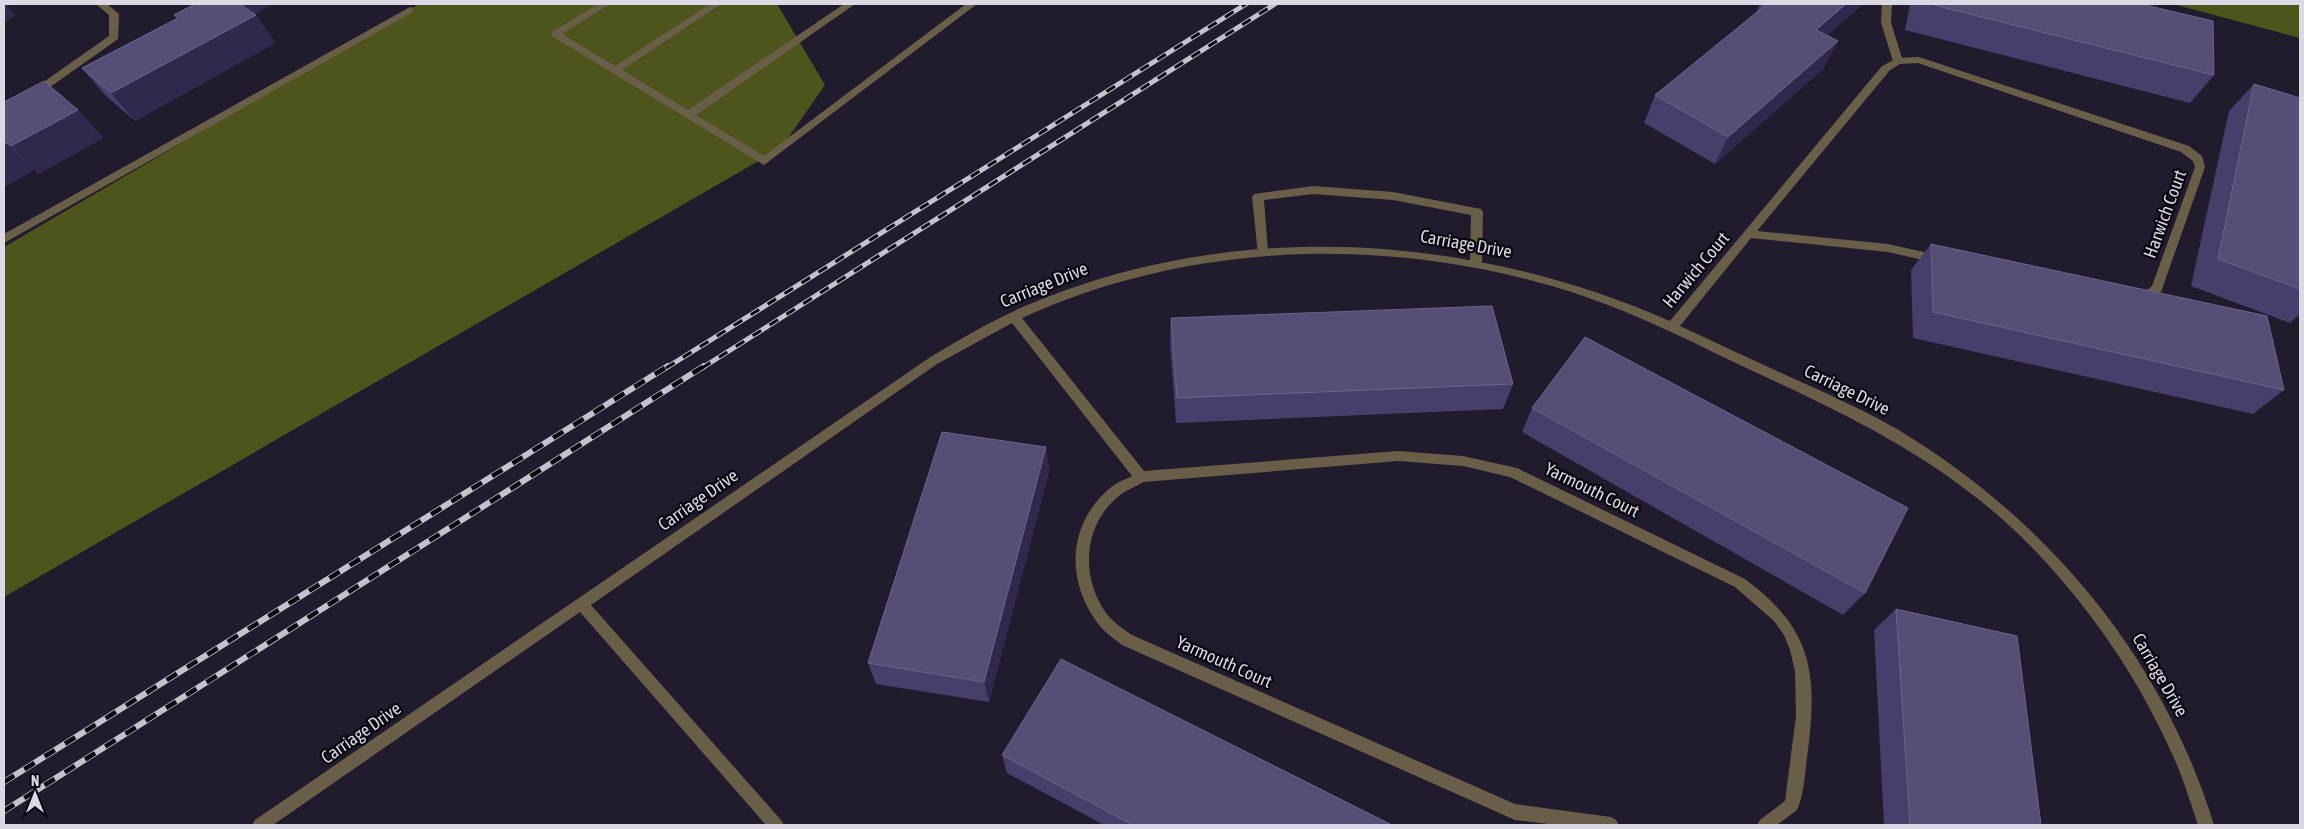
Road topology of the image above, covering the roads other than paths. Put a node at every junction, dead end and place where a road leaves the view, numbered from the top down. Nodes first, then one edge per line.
1 (100, 4) edge
2 (605, 4) edge
3 (716, 4) edge
4 (850, 4) edge
5 (972, 4) edge
6 (1887, 4) edge
7 (410, 10) dead end
8 (1898, 61) junction
9 (614, 70) junction
10 (4, 106) edge
11 (688, 115) junction
12 (1748, 234) junction
13 (4, 239) edge
14 (1262, 251) junction
15 (1476, 263) junction
16 (1014, 317) junction
17 (1670, 328) junction
18 (1141, 477) junction
19 (582, 604) junction
20 (260, 825) edge
21 (776, 825) edge
22 (1611, 825) edge
23 (1765, 825) edge
24 (2206, 825) edge

1 - 10 street
2 - 9 street
3 - 9 street
4 - 11 street
5 - 11 street
6 - 8 street
7 - 13 street
8 - 12 street, Harwich Court
8 - 12 street, Harwich Court
9 - 11 street
12 - 17 street, Harwich Court
14 - 15 street, Carriage Drive
14 - 15 street
14 - 16 street, Carriage Drive
15 - 17 street, Carriage Drive
16 - 18 street
16 - 19 street, Carriage Drive
17 - 24 street, Carriage Drive
18 - 22 street, Yarmouth Court
18 - 23 street, Yarmouth Court
19 - 20 street, Carriage Drive
19 - 21 street

